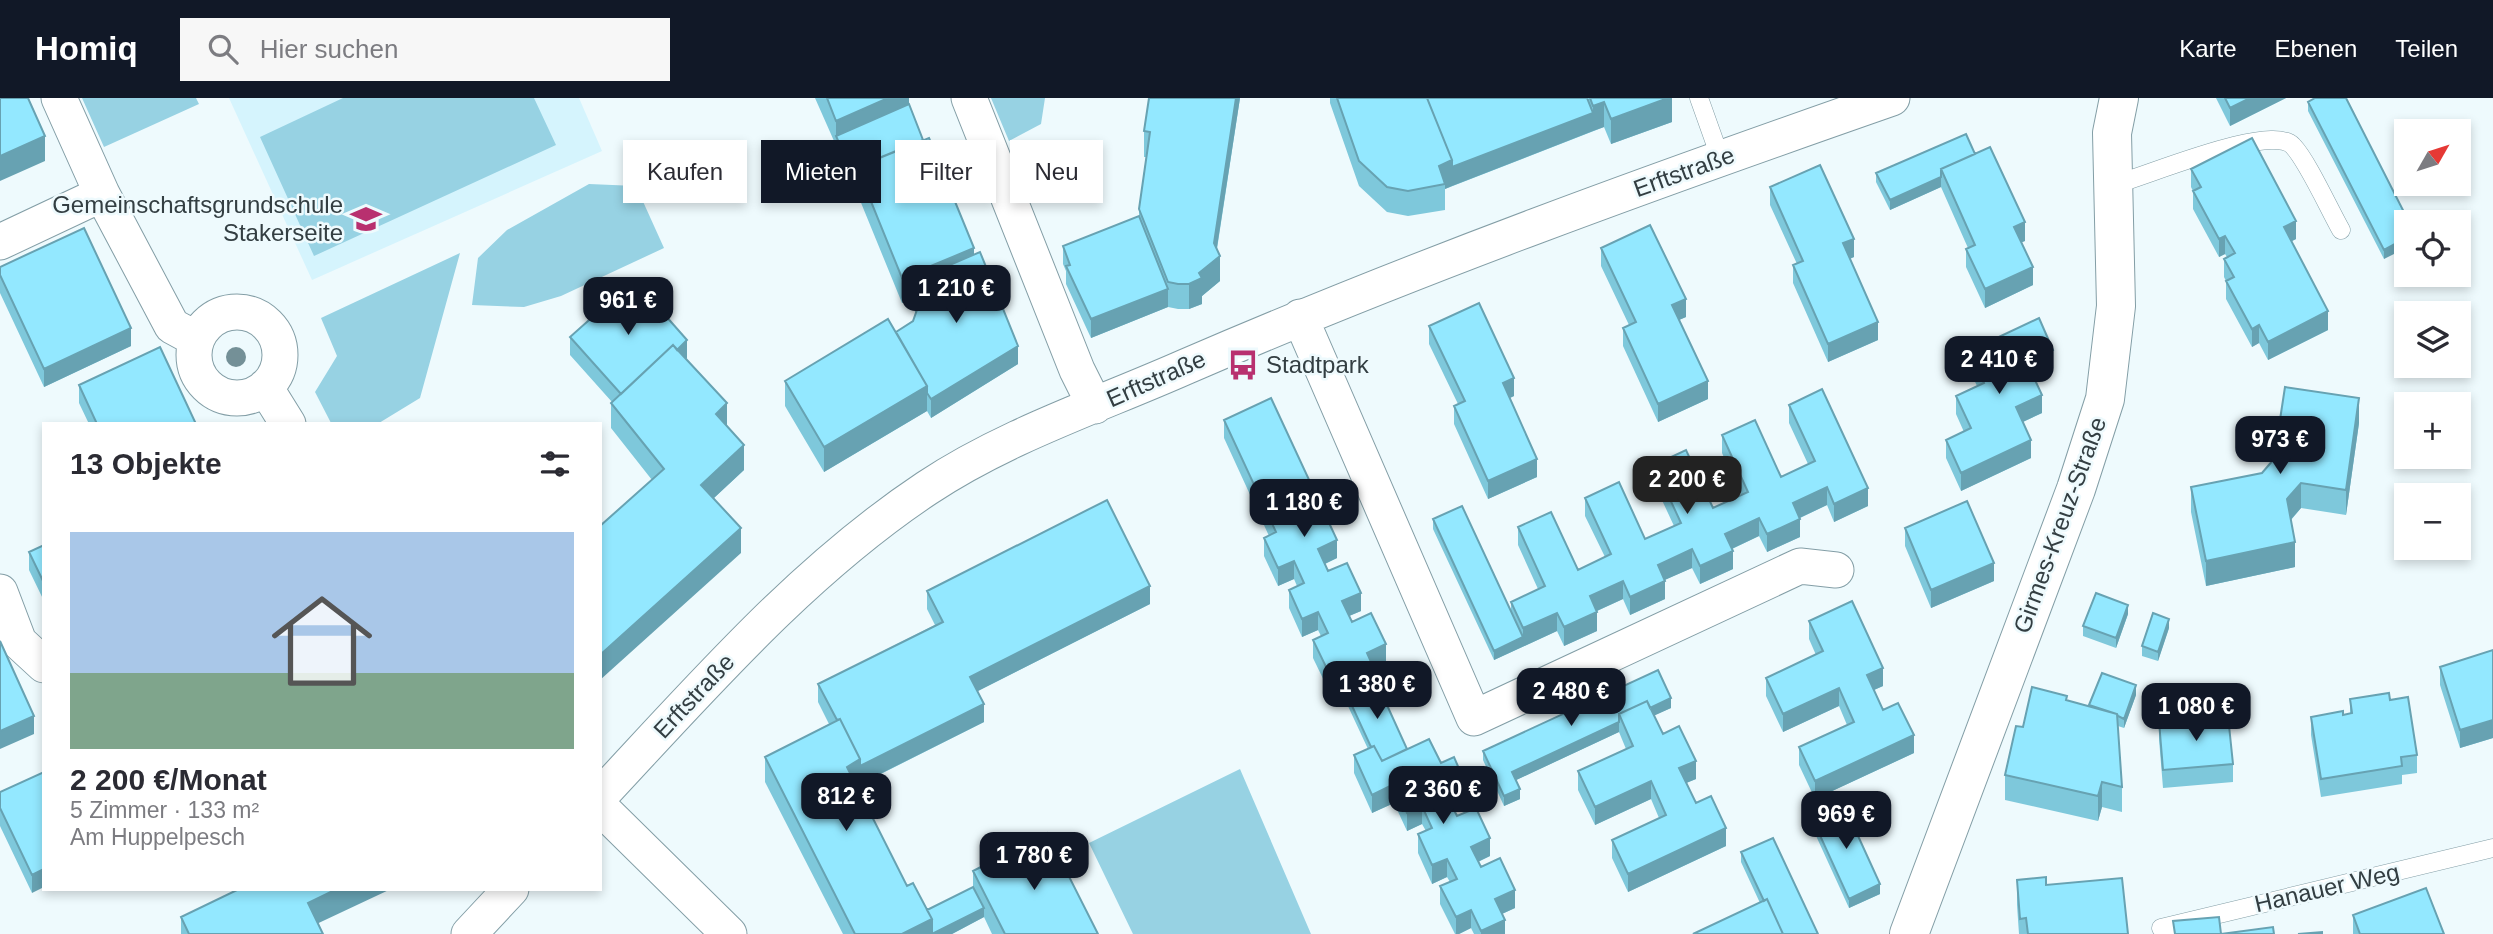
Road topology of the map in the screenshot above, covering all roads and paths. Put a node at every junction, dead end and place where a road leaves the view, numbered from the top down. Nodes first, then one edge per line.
1 (59, 98) edge
2 (969, 98) edge
3 (1699, 98) edge
4 (1892, 98) edge
5 (2119, 98) edge
6 (1720, 158) junction
7 (2113, 185) junction
8 (102, 194) junction
9 (2341, 230) dead end
10 (0, 242) edge
11 (1300, 317) junction
12 (196, 339) junction
13 (265, 387) junction
14 (1094, 406) junction
15 (287, 422) edge
16 (1836, 570) dead end
17 (0, 592) edge
18 (42, 663) edge
19 (602, 794) edge
20 (602, 809) edge
21 (2493, 848) edge
22 (509, 891) edge
23 (2161, 928) dead end
24 (469, 934) edge
25 (729, 934) edge
26 (1909, 934) edge

1 - 8 street
2 - 14 street
3 - 6 lane
4 - 6 street, Erftstraße
5 - 7 street, Girmes-Kreuz-Straße
6 - 11 street, Erftstraße
7 - 9 lane
7 - 26 street, Girmes-Kreuz-Straße
8 - 10 street
8 - 12 street
11 - 14 street, Erftstraße
11 - 16 street
12 - 13 street
12 - 13 street
13 - 15 street
14 - 19 street, Erftstraße
17 - 18 street
20 - 25 street
21 - 23 lane, Hanauer Weg
22 - 24 street

